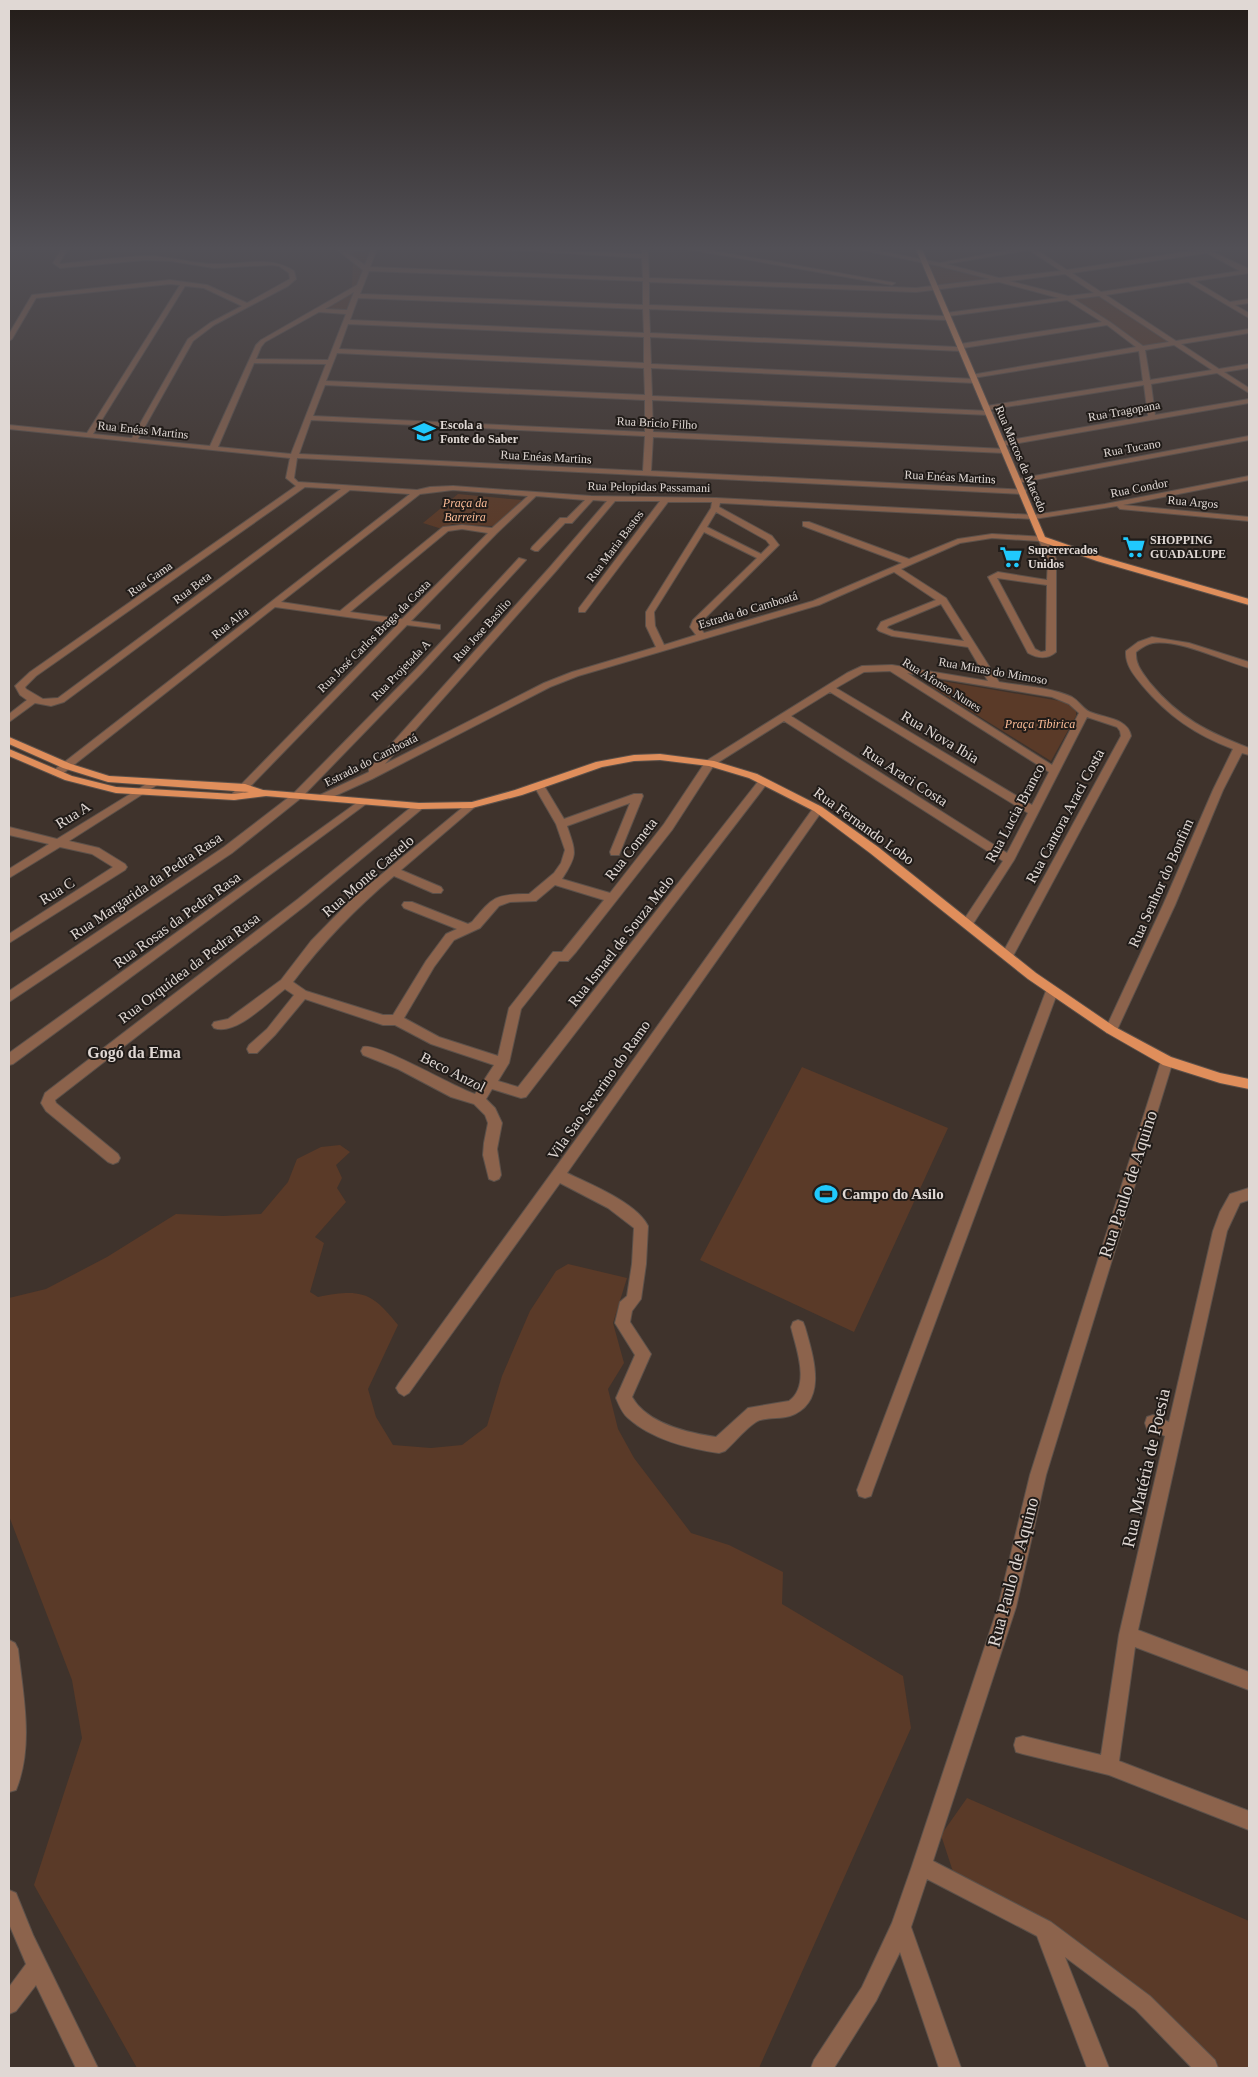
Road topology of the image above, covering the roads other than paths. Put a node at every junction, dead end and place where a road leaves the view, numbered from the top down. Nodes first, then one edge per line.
1 (145, 346) edge
2 (187, 346) edge
3 (258, 346) edge
4 (336, 346) edge
5 (646, 346) edge
6 (935, 346) edge
7 (968, 346) edge
8 (1138, 346) edge
9 (1159, 346) edge
10 (1181, 346) edge
11 (961, 347) junction
12 (1142, 349) junction
13 (334, 351) junction
14 (251, 361) junction
15 (330, 362) junction
16 (647, 365) junction
17 (1249, 366) edge
18 (1220, 371) junction
19 (974, 379) junction
20 (322, 383) junction
21 (1148, 383) junction
22 (1249, 391) edge
23 (648, 397) junction
24 (1249, 401) edge
25 (988, 410) junction
26 (308, 418) junction
27 (1152, 418) junction
28 (9, 427) edge
29 (649, 434) junction
30 (89, 435) junction
31 (1249, 438) edge
32 (134, 440) junction
33 (1004, 448) junction
34 (213, 449) junction
35 (294, 456) junction
36 (647, 473) junction
37 (1249, 478) edge
38 (1018, 481) junction
39 (302, 486) junction
40 (349, 487) junction
41 (417, 492) junction
42 (1023, 492) junction
43 (534, 495) junction
44 (592, 498) junction
45 (613, 498) junction
46 (667, 498) junction
47 (716, 504) junction
48 (1105, 506) junction
49 (1034, 517) junction
50 (1249, 519) edge
51 (806, 524) dead end
52 (703, 528) junction
53 (494, 531) junction
54 (1042, 539) junction
55 (536, 549) dead end
56 (762, 557) junction
57 (522, 560) dead end
58 (908, 562) junction
59 (894, 568) junction
60 (1052, 583) junction
61 (943, 600) junction
62 (1249, 602) edge
63 (274, 604) junction
64 (582, 610) dead end
65 (343, 613) junction
66 (406, 622) junction
67 (437, 626) dead end
68 (702, 637) junction
69 (970, 645) junction
70 (661, 648) junction
71 (1249, 665) edge
72 (892, 668) junction
73 (996, 684) junction
74 (830, 688) junction
75 (35, 699) junction
76 (1084, 713) junction
77 (786, 717) junction
78 (9, 719) edge
79 (9, 740) edge
80 (1244, 750) edge
81 (9, 752) edge
82 (710, 763) junction
83 (67, 766) junction
84 (1054, 771) junction
85 (57, 773) junction
86 (368, 777) junction
87 (764, 781) junction
88 (153, 782) junction
89 (539, 786) junction
90 (244, 787) junction
91 (138, 792) junction
92 (266, 793) junction
93 (234, 796) junction
94 (297, 796) junction
95 (322, 798) junction
96 (362, 802) junction
97 (472, 805) junction
98 (419, 806) junction
99 (818, 809) junction
100 (1033, 812) junction
101 (561, 824) junction
102 (9, 831) edge
103 (57, 843) junction
104 (614, 852) dead end
105 (1009, 860) junction
106 (394, 872) junction
107 (9, 874) edge
108 (554, 880) junction
109 (437, 890) dead end
110 (612, 898) junction
111 (408, 905) dead end
112 (967, 924) junction
113 (467, 928) junction
114 (9, 939) edge
115 (1007, 956) junction
116 (285, 982) junction
117 (1052, 991) junction
118 (302, 994) junction
119 (9, 997) edge
120 (397, 1020) junction
121 (218, 1025) dead end
122 (1111, 1030) junction
123 (254, 1049) dead end
124 (367, 1051) dead end
125 (9, 1060) edge
126 (1167, 1061) junction
127 (503, 1063) junction
128 (489, 1083) junction
129 (1249, 1084) edge
130 (478, 1100) junction
131 (113, 1158) dead end
132 (494, 1175) dead end
133 (558, 1175) junction
134 (1249, 1194) edge
135 (798, 1328) dead end
136 (404, 1388) dead end
137 (1153, 1423) dead end
138 (1174, 1432) junction
139 (865, 1490) dead end
140 (1128, 1635) junction
141 (9, 1649) edge
142 (1249, 1681) edge
143 (1023, 1745) dead end
144 (1109, 1766) junction
145 (9, 1783) edge
146 (1249, 1820) edge
147 (922, 1866) junction
148 (9, 1900) edge
149 (901, 1927) junction
150 (1044, 1929) junction
151 (37, 1966) junction
152 (9, 2004) edge
153 (82, 2065) edge
154 (822, 2068) edge
155 (950, 2068) edge
156 (1098, 2068) edge
157 (1206, 2068) edge

1 - 30 street
2 - 32 street
3 - 14 street
4 - 13 street
5 - 16 street
6 - 11 street
7 - 11 street
8 - 12 street
9 - 12 street
10 - 18 street
11 - 19 main road, Rua Marcos de Macedo
12 - 19 street
12 - 21 street
13 - 15 street
13 - 16 street
14 - 15 street
14 - 34 street
15 - 20 street
16 - 19 street
16 - 23 street
17 - 18 street
18 - 21 street
18 - 22 street
19 - 25 main road, Rua Marcos de Macedo
20 - 23 street
20 - 26 street
21 - 25 street
21 - 27 street
23 - 25 street
23 - 29 street
24 - 27 street, Rua Tragopana
25 - 33 main road, Rua Marcos de Macedo
26 - 29 street, Rua Bricio Filho
26 - 35 street
27 - 33 street, Rua Tragopana
28 - 30 street, Rua Enéas Martins
29 - 33 street, Rua Bricio Filho
29 - 36 street
30 - 32 street, Rua Enéas Martins
31 - 38 street, Rua Tucano
32 - 34 street, Rua Enéas Martins
33 - 38 main road, Rua Marcos de Macedo
34 - 35 street, Rua Enéas Martins
35 - 36 street, Rua Enéas Martins
35 - 39 street
36 - 42 street, Rua Enéas Martins
37 - 48 street, Rua Condor
38 - 42 main road, Rua Marcos de Macedo
39 - 40 street, Rua Pelopidas Passamani
39 - 75 street, Rua Gama
40 - 41 street, Rua Pelopidas Passamani
40 - 75 street, Rua Beta
41 - 43 street, Rua Pelopidas Passamani
41 - 63 street, Rua Alfa
42 - 49 main road, Rua Marcos de Macedo
43 - 44 street, Rua Pelopidas Passamani
43 - 53 street, Rua José Carlos Braga da Costa
44 - 45 street, Rua Pelopidas Passamani
44 - 55 street
45 - 46 street, Rua Pelopidas Passamani
45 - 86 street, Rua Jose Basilio
46 - 47 street, Rua Pelopidas Passamani
46 - 64 street, Rua Maria Bastos
47 - 49 street, Rua Pelopidas Passamani
47 - 52 street
47 - 56 street
48 - 49 street, Rua Condor
48 - 50 street, Rua Argos
49 - 54 main road, Rua Marcos de Macedo
51 - 58 street
52 - 56 street
52 - 70 street
53 - 65 street
53 - 66 street, Rua José Carlos Braga da Costa
54 - 58 street, Estrada do Camboatá
54 - 60 street
54 - 62 main road, Estrada do Camboatá
56 - 68 street
57 - 94 street, Rua Projetada A
58 - 59 street, Estrada do Camboatá
59 - 61 street
59 - 68 street, Estrada do Camboatá
60 - 60 street
61 - 69 street
61 - 69 street
63 - 65 street
63 - 83 street, Rua Alfa
65 - 66 street
66 - 67 street
66 - 90 street, Rua José Carlos Braga da Costa
68 - 70 street, Estrada do Camboatá
69 - 73 street
70 - 86 street, Estrada do Camboatá
71 - 80 street
72 - 73 street, Rua Minas do Mimoso
72 - 74 street, Rua Afonso Nunes
72 - 84 street, Rua Afonso Nunes
73 - 76 street, Rua Minas do Mimoso
74 - 77 street, Rua Afonso Nunes
74 - 100 street, Rua Nova Ibia
75 - 78 street
76 - 84 street, Rua Lucia Branco
76 - 115 street, Rua Cantora Araci Costa
77 - 82 street, Rua Afonso Nunes
77 - 105 street, Rua Araci Costa
79 - 83 main road, Estrada do Camboatá
80 - 122 street, Rua Senhor do Bonfim
81 - 85 main road, Estrada do Camboatá
82 - 87 main road, Rua Fernando Lobo
82 - 89 main road, Rua Fernando Lobo
82 - 110 street, Rua Cometa
83 - 85 street, Rua Alfa
83 - 88 main road, Estrada do Camboatá
84 - 100 street, Rua Lucia Branco
85 - 91 main road, Estrada do Camboatá
86 - 95 street, Estrada do Camboatá
87 - 99 main road, Rua Fernando Lobo
87 - 128 street, Rua Ismael de Souza Melo
88 - 90 main road, Estrada do Camboatá
88 - 91 street, Rua A
89 - 97 main road, Rua Fernando Lobo
89 - 101 street
90 - 92 main road, Estrada do Camboatá
90 - 93 street, Rua José Carlos Braga da Costa
91 - 93 main road, Estrada do Camboatá
91 - 103 street, Rua A
92 - 93 main road, Estrada do Camboatá
92 - 94 main road, Estrada do Camboatá
94 - 95 main road, Estrada do Camboatá
94 - 119 street, Rua Margarida da Pedra Rasa
95 - 96 main road, Rua Fernando Lobo
96 - 98 main road, Rua Fernando Lobo
96 - 125 street, Rua Rosas da Pedra Rasa
97 - 98 main road, Rua Fernando Lobo
97 - 106 street, Rua Monte Castelo
98 - 131 street, Rua Orquídea da Pedra Rasa
99 - 112 main road, Rua Fernando Lobo
99 - 133 street, Vila Sao Severino do Ramo
100 - 105 street, Rua Lucia Branco
101 - 104 street
101 - 108 street
102 - 103 street
103 - 107 street, Rua A
103 - 114 street, Rua C
105 - 112 street, Rua Lucia Branco
106 - 109 street
106 - 116 street, Rua Monte Castelo
108 - 110 street
108 - 113 street
110 - 127 street, Rua Cometa
111 - 113 street
112 - 115 main road, Rua Fernando Lobo
113 - 120 street
115 - 117 main road, Rua Fernando Lobo
116 - 118 street
116 - 121 street, Rua Monte Castelo
117 - 122 main road, Rua Fernando Lobo
117 - 139 street
118 - 120 street
118 - 123 street
120 - 127 street
122 - 126 main road, Rua Fernando Lobo
124 - 130 street, Beco Anzol
126 - 129 main road, Rua Fernando Lobo
126 - 147 street, Rua Paulo de Aquino
127 - 128 street
128 - 130 street
130 - 132 street, Beco Anzol
133 - 135 street
133 - 136 street, Vila Sao Severino do Ramo
134 - 138 street, Rua Matéria de Poesia
137 - 138 street
138 - 140 street, Rua Matéria de Poesia
140 - 142 street
140 - 144 street, Rua Matéria de Poesia
141 - 145 street
143 - 144 street
144 - 146 street
147 - 149 street, Rua Paulo de Aquino
147 - 150 street
148 - 151 street
149 - 154 street, Rua Paulo de Aquino
149 - 155 street
150 - 156 street
150 - 157 street
151 - 152 street
151 - 153 street

